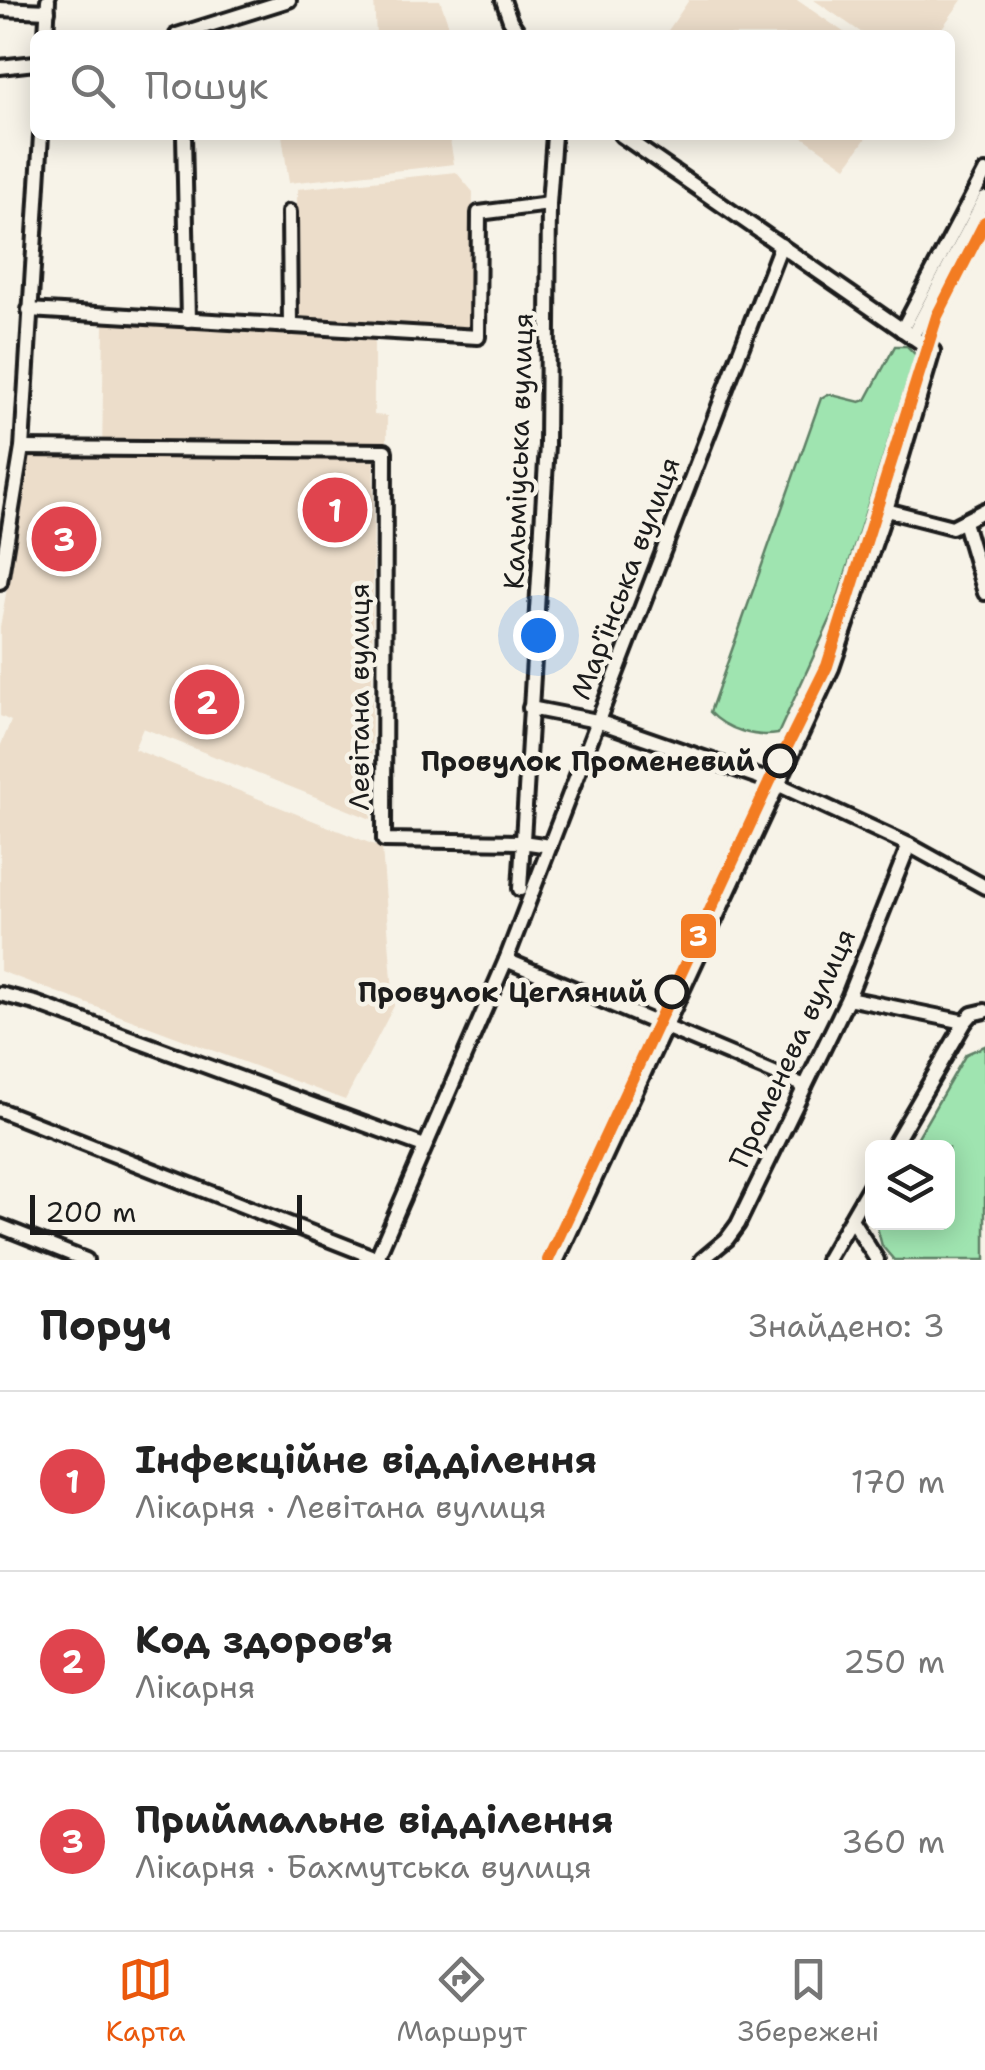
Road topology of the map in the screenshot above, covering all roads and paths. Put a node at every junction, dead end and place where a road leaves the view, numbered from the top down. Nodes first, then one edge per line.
1 (289, 0) edge
2 (503, 0) edge
3 (48, 6) edge
4 (0, 10) edge
5 (196, 30) edge
6 (517, 30) edge
7 (30, 64) edge
8 (0, 67) edge
9 (41, 140) edge
10 (184, 140) edge
11 (554, 140) edge
12 (628, 140) edge
13 (985, 172) edge
14 (985, 198) edge
15 (549, 204) junction
16 (289, 212) dead end
17 (781, 245) junction
18 (29, 310) junction
19 (188, 320) junction
20 (290, 326) junction
21 (907, 333) junction
22 (22, 448) junction
23 (886, 510) junction
24 (985, 510) edge
25 (964, 522) junction
26 (0, 582) edge
27 (985, 593) edge
28 (530, 708) junction
29 (598, 721) junction
30 (776, 784) junction
31 (522, 842) junction
32 (550, 846) junction
33 (909, 846) junction
34 (985, 888) edge
35 (520, 889) dead end
36 (506, 960) junction
37 (0, 994) edge
38 (848, 998) junction
39 (985, 1011) edge
40 (965, 1022) junction
41 (664, 1025) junction
42 (805, 1086) junction
43 (0, 1110) edge
44 (897, 1140) edge
45 (424, 1146) junction
46 (865, 1194) edge
47 (851, 1219) junction
48 (0, 1226) edge
49 (378, 1259) edge
50 (86, 1260) edge
51 (557, 1260) edge
52 (702, 1260) edge
53 (828, 1260) edge
54 (877, 1260) edge

1 - 5 street
2 - 6 street
3 - 4 street
7 - 8 street
9 - 18 street
10 - 19 street
11 - 15 street, Кальміуська вулиця
12 - 17 street
13 - 21 street
14 - 21 street
15 - 20 street
15 - 28 street, Кальміуська вулиця
16 - 20 street
17 - 21 street
17 - 29 street, Мар'їнська вулиця
18 - 19 street
18 - 22 street
19 - 20 street
21 - 23 street
22 - 26 street
22 - 31 street, Левітана вулиця
23 - 25 street
23 - 30 street
24 - 25 street
25 - 27 street
28 - 29 street
28 - 31 street, Кальміуська вулиця
29 - 30 street
29 - 32 street, Мар'їнська вулиця
30 - 33 street
30 - 41 street
31 - 32 street, Левітана вулиця
31 - 35 street, Кальміуська вулиця
32 - 36 street, Мар'їнська вулиця
33 - 34 street
33 - 38 street, Променева вулиця
36 - 41 street
36 - 45 street, Мар'їнська вулиця
37 - 45 street
38 - 40 street
38 - 42 street, Променева вулиця
39 - 40 street
40 - 44 street
41 - 42 street
41 - 51 street
42 - 52 street, Променева вулиця
43 - 49 street
45 - 49 street, Мар'їнська вулиця
46 - 47 street
47 - 53 street
47 - 54 street
48 - 50 street

